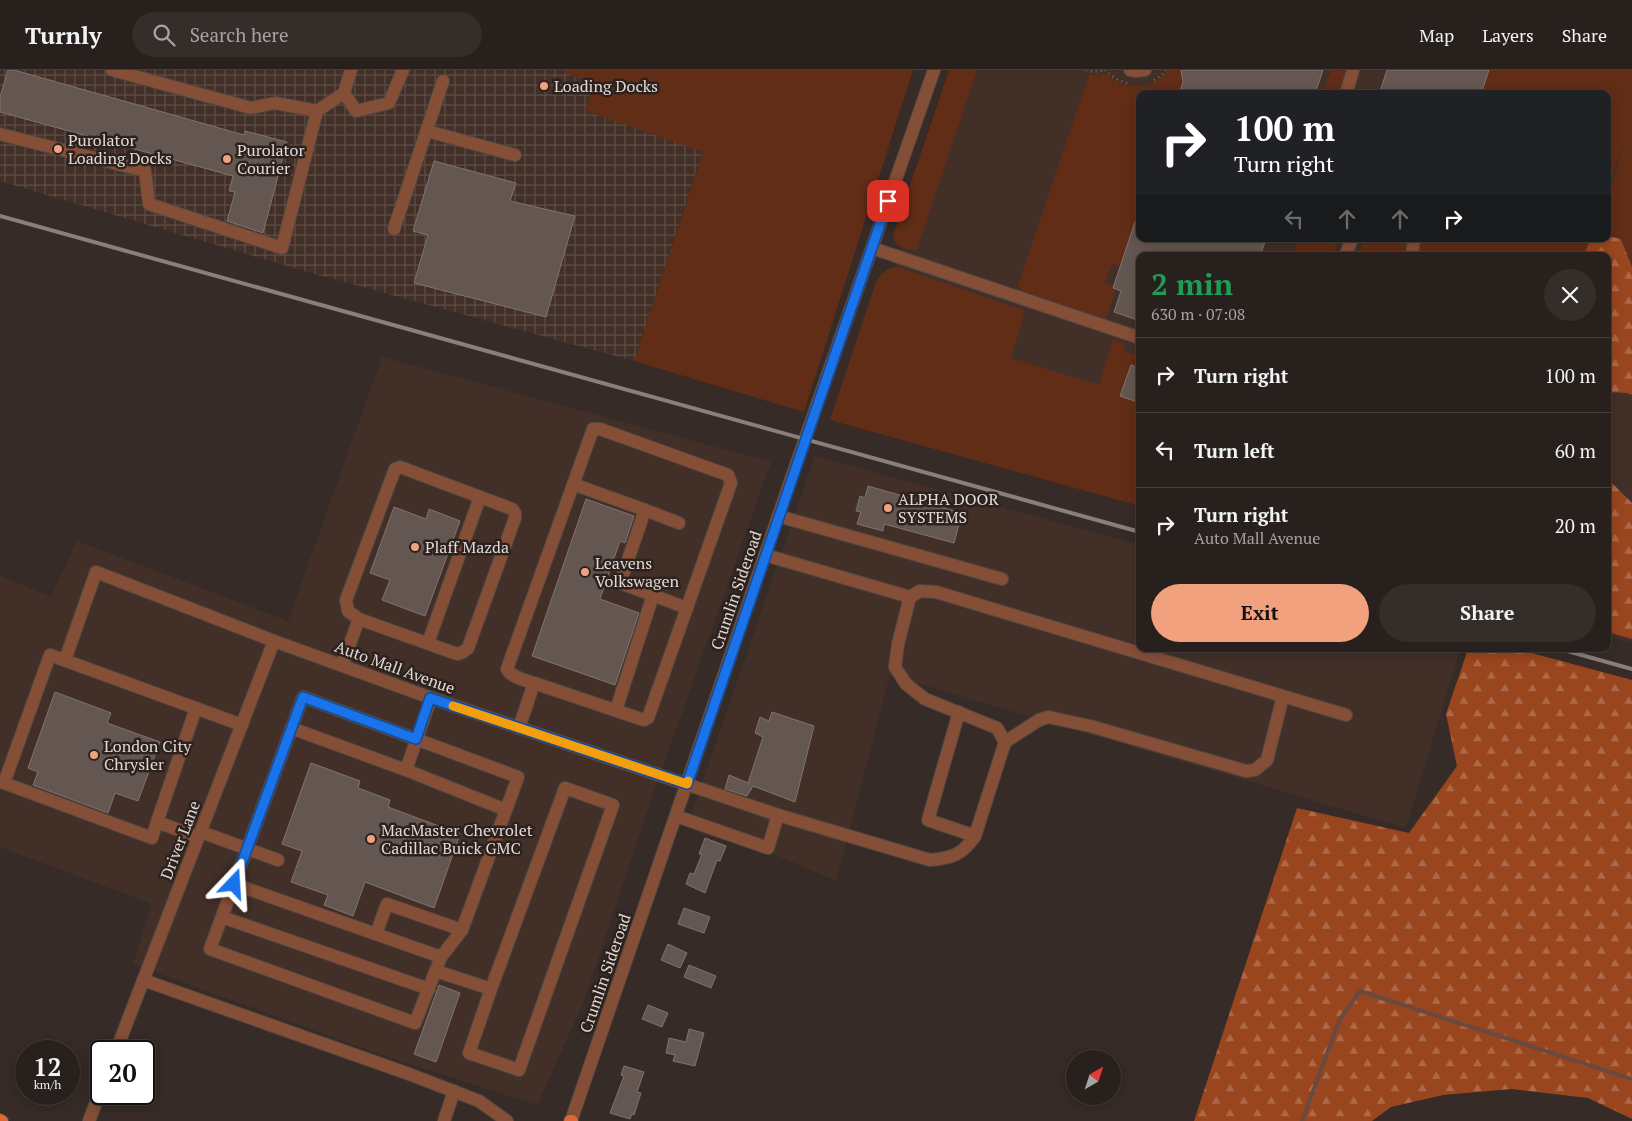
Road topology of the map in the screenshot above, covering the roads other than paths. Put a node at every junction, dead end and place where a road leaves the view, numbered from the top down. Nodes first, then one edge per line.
1 (112, 70) edge
2 (351, 70) edge
3 (403, 70) edge
4 (934, 70) edge
5 (1130, 70) edge
6 (1145, 70) edge
7 (1353, 70) edge
8 (443, 81) dead end
9 (1347, 90) edge
10 (344, 93) junction
11 (318, 111) junction
12 (427, 131) junction
13 (0, 134) edge
14 (515, 155) dead end
15 (394, 229) dead end
16 (872, 248) junction
17 (1136, 337) edge
18 (573, 484) junction
19 (480, 497) junction
20 (645, 510) junction
21 (778, 516) junction
22 (679, 523) dead end
23 (765, 555) junction
24 (1002, 579) dead end
25 (654, 595) junction
26 (910, 597) junction
27 (687, 608) junction
28 (359, 619) junction
29 (274, 641) junction
30 (428, 643) junction
31 (1136, 652) edge
32 (1136, 652) edge
33 (65, 660) junction
34 (342, 665) junction
35 (534, 683) junction
36 (1283, 696) junction
37 (430, 698) junction
38 (196, 708) junction
39 (616, 710) junction
40 (959, 712) junction
41 (1346, 715) dead end
42 (242, 725) junction
43 (291, 728) junction
44 (518, 728) junction
45 (416, 739) junction
46 (1005, 742) junction
47 (406, 770) junction
48 (687, 784) junction
49 (506, 810) junction
50 (778, 815) junction
51 (676, 816) junction
52 (157, 822) junction
53 (200, 835) junction
54 (975, 836) junction
55 (247, 849) junction
56 (278, 860) dead end
57 (234, 884) junction
58 (222, 916) junction
59 (462, 930) junction
60 (376, 934) junction
61 (441, 957) junction
62 (436, 971) junction
63 (143, 980) junction
64 (428, 989) junction
65 (491, 989) junction
66 (120, 1040) edge
67 (454, 1091) junction
68 (95, 1105) edge
69 (505, 1120) edge
70 (89, 1121) edge
71 (444, 1121) edge
72 (571, 1121) edge

1 - 11 street
2 - 10 street
3 - 10 street
4 - 16 street, Crumlin Sideroad
5 - 6 street
7 - 9 street
8 - 12 street
10 - 11 street
11 - 13 street
12 - 14 street
12 - 15 street
16 - 17 street
16 - 21 street, Crumlin Sideroad
18 - 20 street
18 - 27 street
18 - 35 street
19 - 28 street
19 - 30 street
19 - 30 street
20 - 22 street
20 - 25 street
21 - 23 street, Crumlin Sideroad
21 - 24 street
23 - 26 street
23 - 48 street, Crumlin Sideroad
25 - 27 street
25 - 39 street
26 - 31 street
26 - 40 street
27 - 39 street
28 - 30 street
28 - 34 street
29 - 33 street, Auto Mall Avenue
29 - 34 street, Auto Mall Avenue
29 - 42 street, Driver Lane
32 - 36 street
33 - 38 street
33 - 52 street
34 - 37 street, Auto Mall Avenue
35 - 39 street
35 - 44 street
36 - 41 street
36 - 46 street
37 - 44 street, Auto Mall Avenue
37 - 45 street
38 - 42 street
38 - 52 street
40 - 46 street
40 - 54 street
42 - 53 street, Driver Lane
43 - 45 street
43 - 47 street
43 - 55 street
44 - 48 street, Auto Mall Avenue
45 - 47 street
45 - 49 street
46 - 54 street
47 - 49 street
48 - 50 street, Auto Mall Avenue
48 - 51 street, Crumlin Sideroad
49 - 59 street
50 - 51 street
50 - 54 street, Auto Mall Avenue
51 - 72 street, Crumlin Sideroad
52 - 53 street
53 - 55 street
53 - 63 street, Driver Lane
55 - 56 street
55 - 57 street
57 - 58 street
57 - 60 street
58 - 64 street
58 - 64 street
59 - 60 street
59 - 61 street
60 - 61 street
61 - 62 street
62 - 64 street
62 - 65 street
63 - 66 street, Driver Lane
63 - 67 street
65 - 65 street
67 - 69 street
67 - 71 street
68 - 70 street

